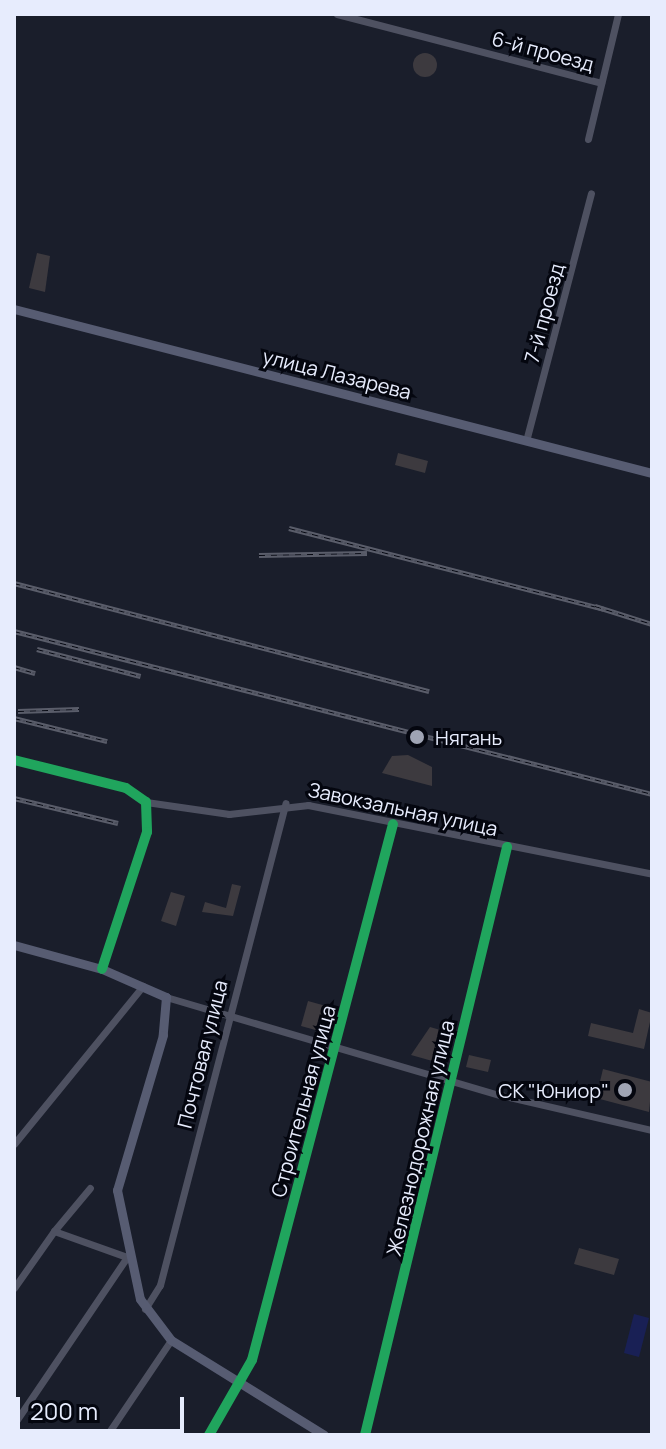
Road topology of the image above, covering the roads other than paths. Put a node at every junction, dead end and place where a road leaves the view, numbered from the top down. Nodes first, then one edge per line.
1 (337, 14) edge
2 (618, 14) edge
3 (601, 83) junction
4 (588, 139) dead end
5 (591, 193) dead end
6 (14, 309) edge
7 (526, 441) junction
8 (652, 473) edge
9 (14, 760) edge
10 (146, 802) junction
11 (286, 803) junction
12 (393, 824) junction
13 (507, 847) junction
14 (652, 874) edge
15 (16, 945) edge
16 (14, 958) edge
17 (102, 969) junction
18 (143, 986) junction
19 (166, 997) junction
20 (227, 1018) junction
21 (336, 1049) junction
22 (453, 1080) junction
23 (652, 1130) edge
24 (14, 1144) edge
25 (90, 1188) dead end
26 (54, 1231) junction
27 (127, 1257) junction
28 (14, 1288) edge
29 (145, 1309) junction
30 (171, 1340) junction
31 (241, 1385) junction
32 (14, 1424) edge
33 (316, 1433) edge
34 (107, 1435) edge
35 (209, 1435) edge
36 (365, 1435) edge

1 - 3 street, 6-й проезд
2 - 3 street
3 - 4 street
5 - 7 street, 7-й проезд
6 - 7 main road, улица Лазарева
7 - 8 main road, улица Лазарева
9 - 10 street, Завокзальная улица
10 - 11 street, Завокзальная улица
10 - 17 street
11 - 12 street, Завокзальная улица
11 - 20 street, Почтовая улица
12 - 13 street, Завокзальная улица
12 - 21 street, Строительная улица
13 - 14 street, Завокзальная улица
13 - 22 street, Железнодорожная улица
15 - 16 street
15 - 17 main road
17 - 18 main road
18 - 19 main road
18 - 24 street
19 - 20 street
19 - 27 main road
20 - 21 street
20 - 29 street, Почтовая улица
21 - 22 street
21 - 31 street, Строительная улица
22 - 23 street
22 - 36 street, Железнодорожная улица
25 - 26 street
26 - 27 street
26 - 28 street
27 - 29 main road
27 - 32 street
29 - 30 main road
30 - 31 main road
30 - 34 street
31 - 33 main road
31 - 35 street, Строительная улица

